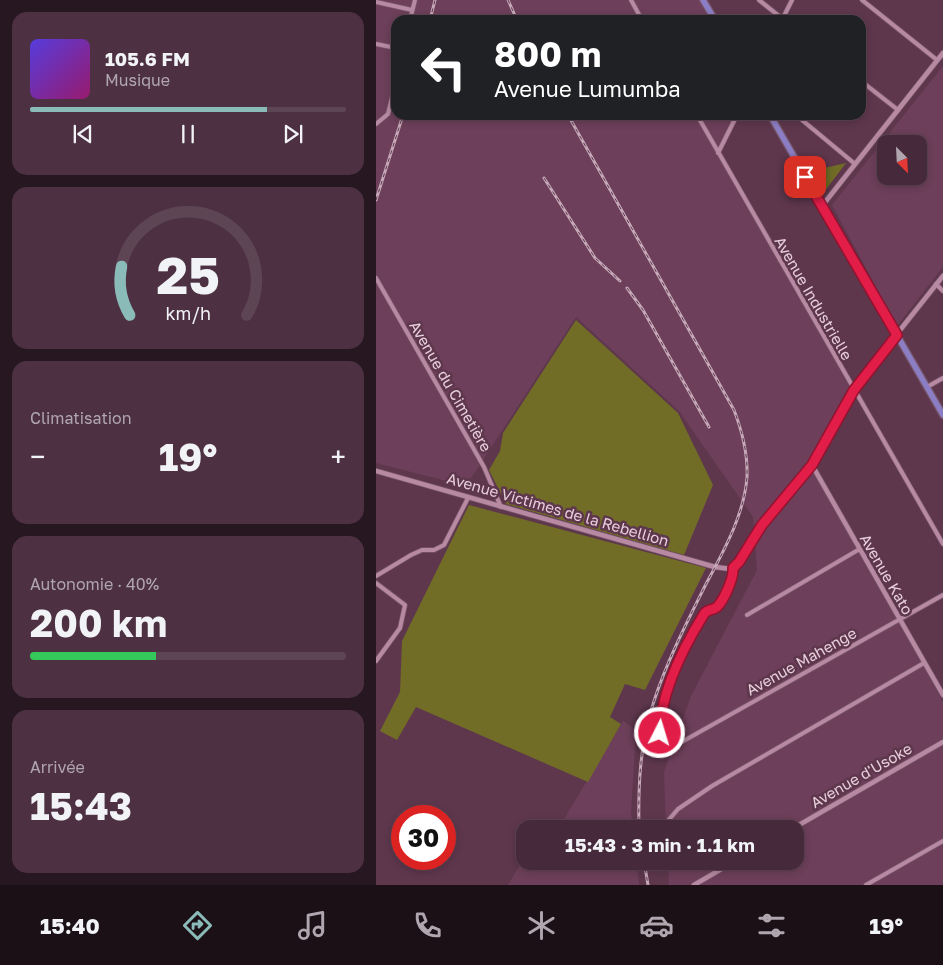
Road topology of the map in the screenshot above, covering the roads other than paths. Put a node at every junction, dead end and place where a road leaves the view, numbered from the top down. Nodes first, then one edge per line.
1 (415, 0) edge
2 (631, 0) edge
3 (703, 0) edge
4 (759, 0) edge
5 (792, 0) edge
6 (862, 0) edge
7 (376, 2) edge
8 (412, 10) junction
9 (411, 15) edge
10 (639, 15) edge
11 (712, 15) edge
12 (777, 15) edge
13 (785, 15) edge
14 (376, 44) edge
15 (391, 47) edge
16 (943, 53) edge
17 (938, 60) junction
18 (866, 85) edge
19 (391, 100) edge
20 (898, 110) junction
21 (700, 120) edge
22 (734, 120) edge
23 (773, 120) edge
24 (802, 120) edge
25 (376, 124) edge
26 (718, 153) junction
27 (855, 164) junction
28 (822, 206) junction
29 (943, 276) edge
30 (376, 278) edge
31 (936, 284) junction
32 (943, 291) edge
33 (897, 335) junction
34 (943, 378) edge
35 (927, 387) junction
36 (854, 390) junction
37 (943, 415) edge
38 (812, 465) junction
39 (376, 471) edge
40 (468, 498) junction
41 (501, 507) junction
42 (943, 544) edge
43 (858, 550) junction
44 (733, 568) junction
45 (376, 576) edge
46 (376, 583) edge
47 (943, 595) edge
48 (748, 615) dead end
49 (899, 620) junction
50 (376, 661) edge
51 (924, 662) junction
52 (943, 695) edge
53 (943, 742) edge
54 (669, 820) edge
55 (804, 822) edge
56 (943, 841) edge
57 (720, 870) edge
58 (694, 885) edge
59 (866, 885) edge

1 - 8 street
2 - 10 street
3 - 11 highway
4 - 12 street
5 - 13 street
6 - 17 street
7 - 8 street
8 - 9 street
14 - 15 street
16 - 17 street
17 - 20 street
18 - 20 street
19 - 25 street
20 - 27 street
21 - 26 street, Avenue Industrielle
22 - 26 street
23 - 28 highway
24 - 27 street
26 - 36 street, Avenue Industrielle
27 - 28 street
28 - 33 highway
29 - 31 street
30 - 41 street, Avenue du Cimetière
31 - 32 street
31 - 33 street
33 - 35 highway
33 - 36 street
34 - 35 street
35 - 37 highway
36 - 38 street
36 - 42 street, Avenue Industrielle
38 - 43 street, Avenue Kato
38 - 44 street
39 - 40 street, Avenue Victimes de la Rebellion
40 - 41 street, Avenue Victimes de la Rebellion
40 - 45 street
41 - 44 street, Avenue Victimes de la Rebellion
43 - 48 street
43 - 49 street, Avenue Kato
44 - 49 street, Avenue Mahenge
46 - 50 street
47 - 49 street, Avenue Mahenge
49 - 51 street, Avenue Kato
51 - 52 street, Avenue Kato
51 - 54 street
53 - 55 street, Avenue d'Usoke
56 - 59 street
57 - 58 street

